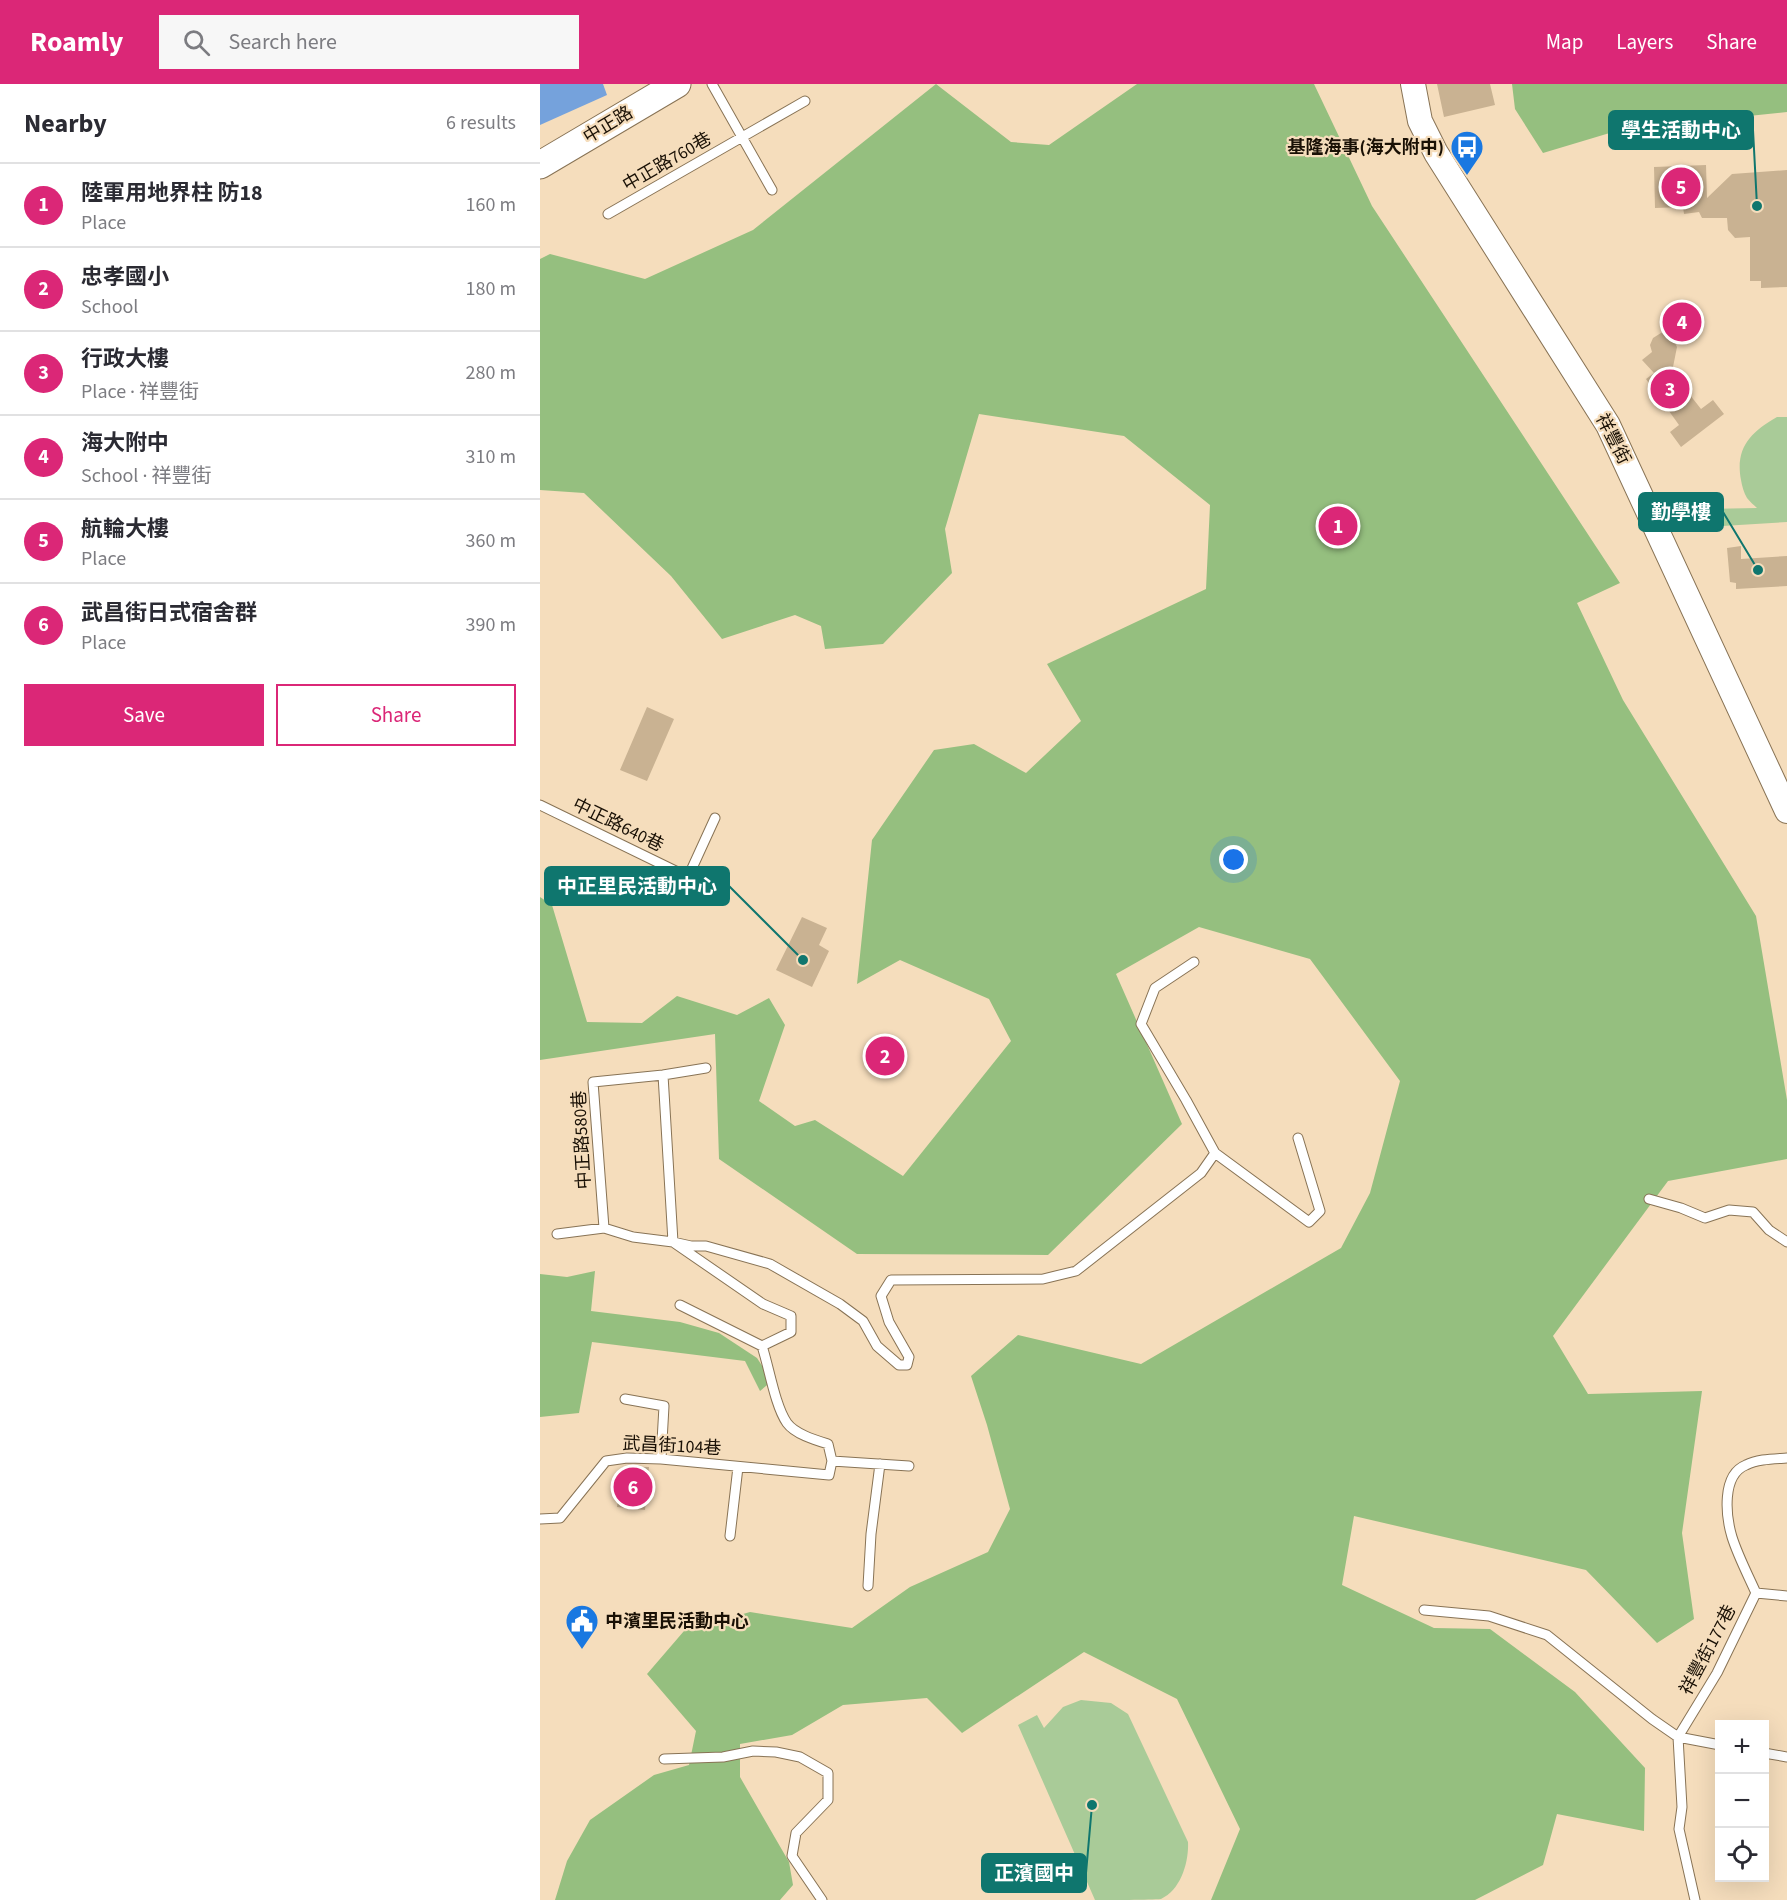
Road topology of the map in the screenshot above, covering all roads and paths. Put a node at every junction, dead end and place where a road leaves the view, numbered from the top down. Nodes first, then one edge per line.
1 (677, 84) edge
2 (712, 84) edge
3 (1413, 84) edge
4 (806, 101) dead end
5 (742, 138) junction
6 (540, 165) edge
7 (771, 190) dead end
8 (608, 214) dead end
9 (540, 805) edge
10 (1787, 811) edge
11 (716, 818) dead end
12 (688, 877) junction
13 (724, 895) dead end
14 (1194, 962) dead end
15 (706, 1068) dead end
16 (663, 1076) junction
17 (1298, 1138) dead end
18 (1215, 1153) junction
19 (1648, 1199) dead end
20 (604, 1228) junction
21 (557, 1234) dead end
22 (673, 1242) junction
23 (1787, 1242) edge
24 (680, 1305) dead end
25 (762, 1346) junction
26 (625, 1399) dead end
27 (1787, 1458) edge
28 (661, 1459) junction
29 (832, 1461) junction
30 (880, 1464) junction
31 (909, 1466) dead end
32 (738, 1467) junction
33 (540, 1519) edge
34 (730, 1536) dead end
35 (868, 1586) dead end
36 (1756, 1593) junction
37 (1787, 1596) edge
38 (1424, 1610) dead end
39 (1678, 1737) junction
40 (1715, 1744) edge
41 (1769, 1754) edge
42 (1787, 1757) edge
43 (664, 1759) dead end
44 (822, 1900) edge
45 (1695, 1900) edge

1 - 6 main road, 中正路
2 - 5 lane
3 - 10 street, 祥豐街
4 - 5 lane, 中正路760巷
5 - 7 lane
5 - 8 lane, 中正路760巷
9 - 12 lane, 中正路640巷
11 - 12 lane
12 - 13 lane, 中正路640巷
14 - 18 lane
15 - 16 lane, 中正路580巷
16 - 20 lane, 中正路580巷
16 - 22 lane
17 - 18 lane
18 - 22 lane
19 - 23 lane
20 - 21 lane
20 - 22 lane
22 - 25 lane
24 - 25 lane
25 - 29 lane
26 - 28 lane
27 - 36 lane, 祥豐街177巷
28 - 32 lane, 武昌街104巷
28 - 33 lane, 武昌街104巷
29 - 30 lane
29 - 32 lane, 武昌街104巷
30 - 31 lane
30 - 35 lane
32 - 34 lane
36 - 37 lane
36 - 39 lane, 祥豐街177巷
38 - 39 lane
39 - 40 lane
39 - 45 lane
41 - 42 lane
43 - 44 lane

